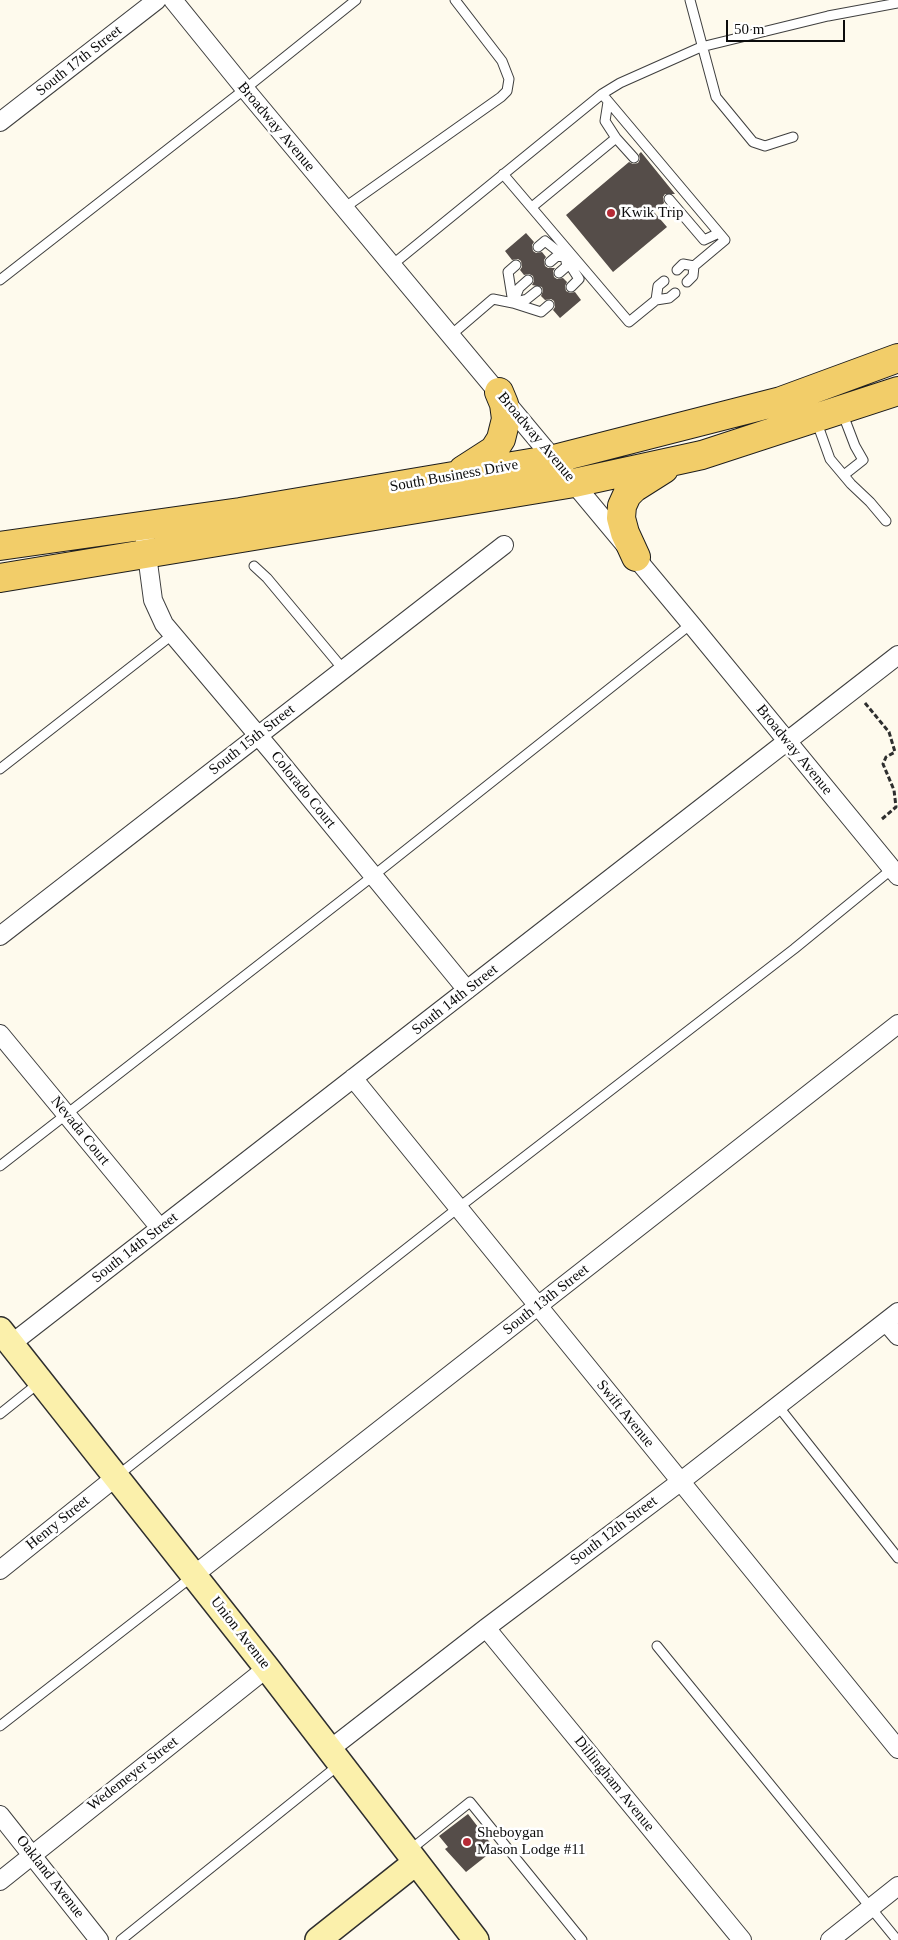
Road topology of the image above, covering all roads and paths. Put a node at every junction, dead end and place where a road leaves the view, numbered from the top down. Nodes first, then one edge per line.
1 (157, 0) edge
2 (173, 0) edge
3 (356, 0) edge
4 (455, 0) edge
5 (690, 0) edge
6 (898, 3) edge
7 (701, 48) junction
8 (245, 89) junction
9 (602, 94) junction
10 (608, 102) junction
11 (0, 122) edge
12 (616, 138) junction
13 (792, 138) dead end
14 (634, 158) dead end
15 (503, 174) junction
16 (669, 199) dead end
17 (532, 207) junction
18 (344, 208) junction
19 (719, 233) junction
20 (538, 247) dead end
21 (568, 255) junction
22 (550, 262) dead end
23 (392, 265) junction
24 (516, 265) dead end
25 (694, 266) junction
26 (677, 270) dead end
27 (559, 273) dead end
28 (0, 280) edge
29 (528, 280) dead end
30 (664, 281) dead end
31 (687, 282) dead end
32 (570, 287) dead end
33 (538, 291) dead end
34 (675, 293) dead end
35 (656, 300) junction
36 (513, 303) junction
37 (549, 305) dead end
38 (451, 335) junction
39 (898, 358) edge
40 (898, 391) edge
41 (499, 392) junction
42 (841, 409) junction
43 (815, 418) junction
44 (554, 459) junction
45 (682, 459) junction
46 (844, 475) junction
47 (452, 476) junction
48 (574, 483) junction
49 (886, 521) dead end
50 (142, 526) junction
51 (504, 545) dead end
52 (0, 546) edge
53 (147, 555) junction
54 (636, 557) junction
55 (254, 566) dead end
56 (5, 581) edge
57 (691, 624) junction
58 (172, 635) junction
59 (898, 655) edge
60 (343, 669) junction
61 (865, 703) dead end
62 (258, 735) junction
63 (787, 743) junction
64 (897, 753) edge
65 (0, 768) edge
66 (897, 808) edge
67 (882, 819) dead end
68 (895, 873) edge
69 (373, 876) junction
70 (0, 936) edge
71 (467, 990) junction
72 (898, 1024) edge
73 (0, 1034) edge
74 (354, 1078) junction
75 (67, 1115) junction
76 (0, 1166) edge
77 (458, 1208) junction
78 (160, 1228) junction
79 (537, 1306) junction
80 (892, 1317) edge
81 (898, 1336) edge
82 (6, 1337) edge
83 (41, 1382) junction
84 (778, 1406) junction
85 (0, 1414) edge
86 (116, 1477) junction
87 (680, 1482) junction
88 (898, 1558) edge
89 (0, 1570) edge
90 (194, 1575) junction
91 (486, 1628) junction
92 (657, 1646) dead end
93 (267, 1668) junction
94 (0, 1726) edge
95 (898, 1749) edge
96 (335, 1757) junction
97 (0, 1815) edge
98 (32, 1854) junction
99 (411, 1857) junction
100 (0, 1881) edge
101 (898, 1886) edge
102 (870, 1908) junction
103 (99, 1940) edge
104 (121, 1940) edge
105 (318, 1940) edge
106 (476, 1940) edge
107 (582, 1940) edge
108 (742, 1940) edge
109 (830, 1940) edge
110 (897, 1940) edge

1 - 11 street, South 17th Street
2 - 8 street, Broadway Avenue
3 - 8 lane
4 - 18 lane
5 - 7 lane
6 - 7 lane
7 - 9 lane
7 - 13 lane
8 - 18 street, Broadway Avenue
8 - 28 lane
9 - 10 lane
9 - 15 lane
10 - 12 lane
10 - 19 lane
12 - 14 lane
12 - 17 lane
15 - 17 lane
15 - 23 lane
16 - 19 lane
17 - 21 lane
18 - 23 street, Broadway Avenue
19 - 25 lane
20 - 21 lane
21 - 22 lane
21 - 27 lane
21 - 32 lane
21 - 35 lane
23 - 38 street, Broadway Avenue
24 - 36 lane
25 - 26 lane
25 - 31 lane
29 - 36 lane
30 - 35 lane
33 - 36 lane
34 - 35 lane
36 - 37 lane
36 - 38 lane
38 - 41 street, Broadway Avenue
39 - 44 main road, South Business Drive
40 - 42 main road, South Business Drive
41 - 44 street, Broadway Avenue
41 - 47 main road
42 - 43 main road, South Business Drive
42 - 46 lane
43 - 45 main road, South Business Drive
43 - 46 lane
44 - 47 main road, South Business Drive
44 - 48 street, Broadway Avenue
45 - 48 main road, South Business Drive
45 - 54 main road
46 - 49 lane
47 - 50 main road, South Business Drive
48 - 53 main road, South Business Drive
48 - 54 street, Broadway Avenue
50 - 52 main road, South Business Drive
50 - 53 street, Colorado Court
51 - 60 street, South 15th Street
53 - 56 main road, South Business Drive
53 - 58 street, Colorado Court
54 - 57 street, Broadway Avenue
55 - 60 lane
57 - 63 street, Broadway Avenue
57 - 69 lane
58 - 62 street, Colorado Court
58 - 65 lane
59 - 63 street, South 14th Street
60 - 62 street, South 15th Street
61 - 64 path
62 - 69 street, Colorado Court
62 - 70 street, South 15th Street
63 - 68 street, Broadway Avenue
63 - 71 street, South 14th Street
64 - 66 path
66 - 67 path
68 - 77 lane
69 - 71 street, Colorado Court
69 - 75 lane
71 - 74 street, South 14th Street
72 - 79 street, South 13th Street
73 - 75 street, Nevada Court
74 - 77 street, Swift Avenue
74 - 78 street, South 14th Street
75 - 76 lane
75 - 78 street, Nevada Court
77 - 79 street, Swift Avenue
77 - 86 lane
78 - 82 street, South 14th Street
79 - 87 street, Swift Avenue
79 - 90 street, South 13th Street
80 - 81 street
80 - 84 street, South 12th Street
82 - 83 street, Union Avenue
83 - 85 lane
83 - 86 street, Union Avenue
84 - 87 street, South 12th Street
84 - 88 lane
86 - 89 street, Henry Street
86 - 90 street, Union Avenue
87 - 91 street, South 12th Street
87 - 95 street, Swift Avenue
90 - 93 street, Union Avenue
90 - 94 lane
91 - 96 street, South 12th Street
91 - 108 street, Dillingham Avenue
92 - 102 lane
93 - 96 street, Union Avenue
93 - 98 street, Wedemeyer Street
96 - 99 street, Union Avenue
96 - 104 lane
97 - 98 street, Oakland Avenue
98 - 100 street, Wedemeyer Street
98 - 103 street, Oakland Avenue
99 - 105 street
99 - 106 street, Union Avenue
99 - 107 lane
101 - 102 street
102 - 109 street
102 - 110 lane

